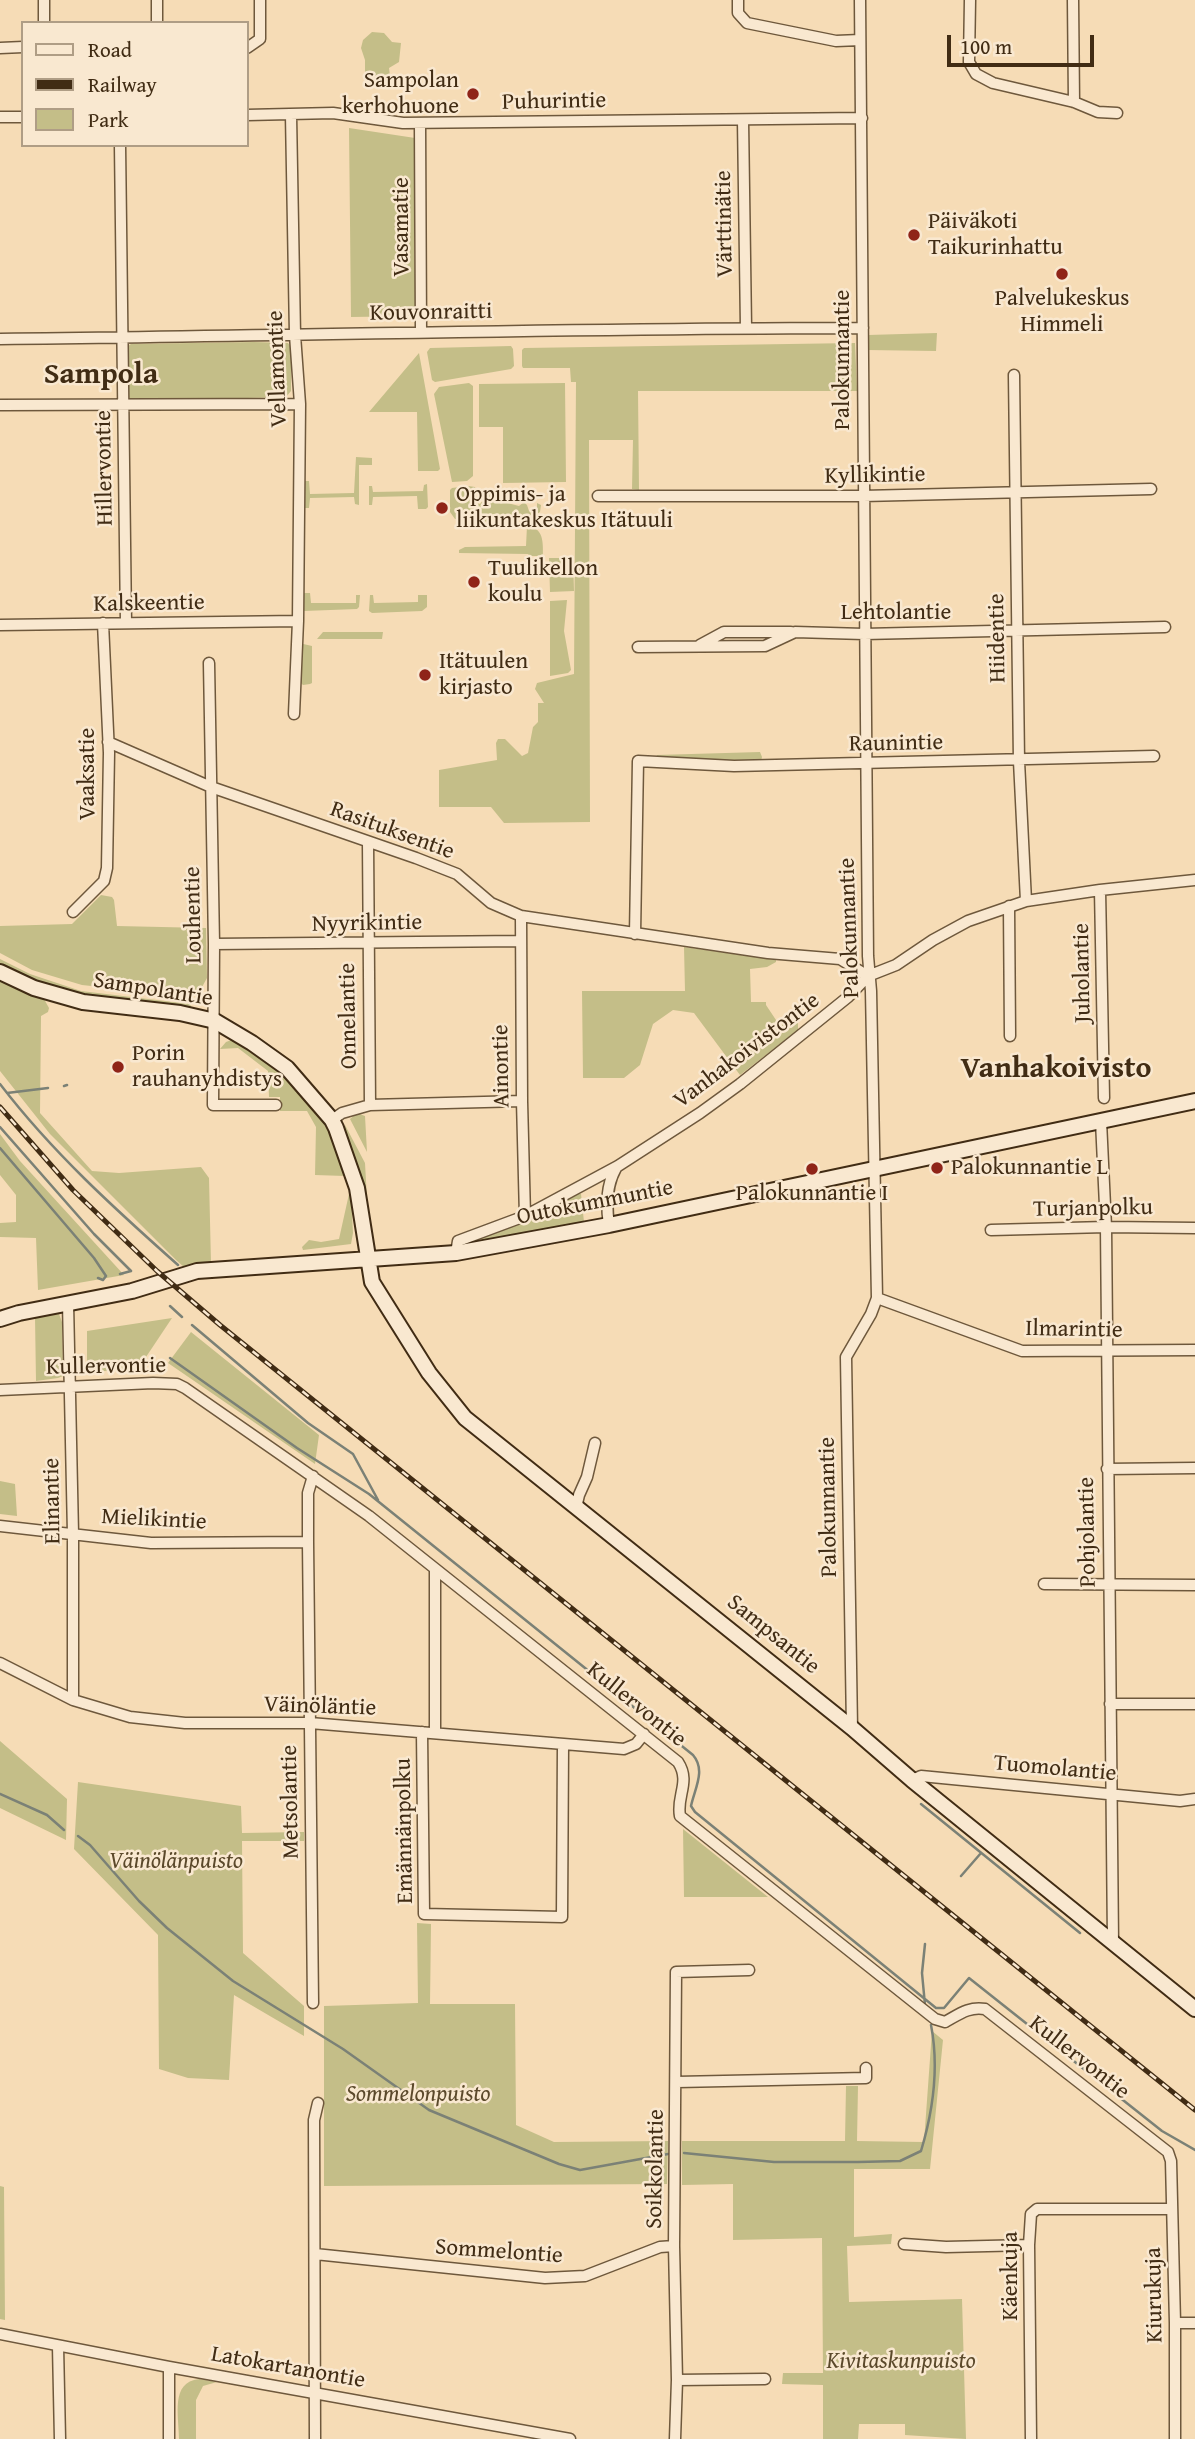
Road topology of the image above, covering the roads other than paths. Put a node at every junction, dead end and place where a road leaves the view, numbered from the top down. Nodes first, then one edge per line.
1 (44, 0) edge
2 (157, 0) edge
3 (260, 0) edge
4 (738, 0) edge
5 (860, 0) edge
6 (970, 0) edge
7 (1073, 0) edge
8 (44, 21) edge
9 (157, 21) edge
10 (860, 40) junction
11 (21, 47) edge
12 (248, 47) edge
13 (0, 48) edge
14 (1074, 102) junction
15 (1117, 113) dead end
16 (248, 115) edge
17 (290, 115) junction
18 (0, 117) edge
19 (21, 117) edge
20 (862, 118) junction
21 (743, 120) junction
22 (420, 123) junction
23 (120, 147) edge
24 (746, 328) junction
25 (863, 328) junction
26 (421, 332) junction
27 (295, 335) junction
28 (122, 338) junction
29 (0, 339) edge
30 (1014, 375) dead end
31 (300, 404) junction
32 (0, 405) edge
33 (124, 405) junction
34 (1151, 489) dead end
35 (1015, 493) junction
36 (598, 496) dead end
37 (863, 496) junction
38 (298, 621) junction
39 (126, 623) junction
40 (103, 624) junction
41 (0, 625) edge
42 (1165, 627) dead end
43 (1017, 631) junction
44 (864, 634) junction
45 (638, 647) dead end
46 (209, 663) dead end
47 (294, 714) dead end
48 (108, 742) junction
49 (1154, 756) dead end
50 (1018, 761) junction
51 (866, 764) junction
52 (211, 787) junction
53 (368, 842) junction
54 (1195, 880) edge
55 (1100, 890) junction
56 (1026, 901) junction
57 (1009, 906) junction
58 (73, 912) dead end
59 (521, 916) junction
60 (635, 934) junction
61 (521, 941) junction
62 (214, 944) junction
63 (367, 944) junction
64 (0, 972) edge
65 (868, 976) junction
66 (215, 1021) junction
67 (1010, 1036) dead end
68 (1104, 1098) dead end
69 (522, 1101) junction
70 (1195, 1101) edge
71 (276, 1105) dead end
72 (370, 1105) junction
73 (332, 1120) junction
74 (1101, 1121) junction
75 (618, 1166) junction
76 (876, 1170) junction
77 (525, 1216) junction
78 (609, 1225) junction
79 (1106, 1227) junction
80 (1195, 1228) edge
81 (991, 1230) dead end
82 (456, 1253) junction
83 (367, 1261) junction
84 (877, 1298) junction
85 (68, 1303) junction
86 (0, 1319) edge
87 (1195, 1350) edge
88 (1105, 1351) junction
89 (71, 1386) junction
90 (0, 1390) edge
91 (594, 1443) dead end
92 (1195, 1468) edge
93 (1107, 1469) junction
94 (313, 1476) junction
95 (576, 1508) junction
96 (0, 1526) edge
97 (73, 1534) junction
98 (307, 1542) junction
99 (435, 1569) junction
100 (1044, 1584) dead end
101 (1195, 1585) edge
102 (1108, 1586) junction
103 (0, 1663) edge
104 (73, 1700) junction
105 (1195, 1703) edge
106 (1110, 1704) junction
107 (310, 1723) junction
108 (852, 1728) junction
109 (422, 1732) junction
110 (435, 1733) junction
111 (644, 1734) junction
112 (563, 1745) junction
113 (912, 1780) junction
114 (1111, 1794) junction
115 (1195, 1799) edge
116 (1113, 1942) junction
117 (749, 1970) dead end
118 (313, 2003) dead end
119 (1195, 2009) edge
120 (866, 2068) dead end
121 (677, 2082) junction
122 (318, 2103) dead end
123 (1168, 2152) joint
124 (1172, 2209) junction
125 (904, 2244) dead end
126 (1029, 2245) junction
127 (674, 2246) junction
128 (315, 2254) junction
129 (1175, 2323) junction
130 (1195, 2323) edge
131 (0, 2334) edge
132 (58, 2346) junction
133 (169, 2367) junction
134 (765, 2379) dead end
135 (677, 2380) junction
136 (315, 2392) junction
137 (60, 2439) edge
138 (169, 2439) edge
139 (315, 2439) edge
140 (570, 2439) edge
141 (675, 2439) edge
142 (1031, 2439) edge
143 (1175, 2439) edge

1 - 8 street
2 - 9 street
3 - 12 street
4 - 10 street
5 - 10 street, Palokunnantie
6 - 14 street
7 - 14 street
10 - 20 street, Palokunnantie
11 - 13 street
14 - 15 street
16 - 17 street, Puhurintie
17 - 22 street, Puhurintie
17 - 27 street, Vellamontie
18 - 19 street
20 - 21 street, Puhurintie
20 - 25 street, Palokunnantie
21 - 22 street, Puhurintie
21 - 24 street, Värttinätie
22 - 26 street, Vasamatie
23 - 28 street, Hillervontie
24 - 25 street, Kouvonraitti
24 - 26 street, Kouvonraitti
25 - 37 street, Palokunnantie
26 - 27 street, Kouvonraitti
27 - 28 street, Kouvonraitti
27 - 31 street, Vellamontie
28 - 29 street, Kouvonraitti
28 - 33 street, Hillervontie
30 - 35 street, Hiidentie
31 - 33 street
31 - 38 street, Vellamontie
32 - 33 street
33 - 39 street, Hillervontie
34 - 35 street, Kyllikintie
35 - 37 street, Kyllikintie
35 - 43 street, Hiidentie
36 - 37 street, Kyllikintie
37 - 44 street, Palokunnantie
38 - 39 street, Kalskeentie
38 - 47 street, Vellamontie
39 - 40 street, Kalskeentie
40 - 41 street, Kalskeentie
40 - 48 street, Vaaksatie
42 - 43 street, Lehtolantie
43 - 44 street, Lehtolantie
43 - 50 street, Hiidentie
44 - 45 street, Lehtolantie
44 - 51 street, Palokunnantie
46 - 52 street, Louhentie
48 - 52 street, Rasituksentie
48 - 58 street, Vaaksatie
49 - 50 street, Raunintie
50 - 51 street, Raunintie
50 - 56 street, Hiidentie
51 - 60 street, Raunintie
51 - 65 street, Palokunnantie
52 - 53 street, Rasituksentie
52 - 62 street, Louhentie
53 - 59 street, Rasituksentie
53 - 63 street, Onnelantie
54 - 55 street, Vanhakoivistontie
55 - 56 street, Vanhakoivistontie
55 - 68 street, Juholantie
56 - 57 street, Vanhakoivistontie
57 - 65 street, Vanhakoivistontie
57 - 67 street
59 - 60 street, Rasituksentie
59 - 61 street, Ainontie
60 - 65 street, Rasituksentie
61 - 63 street, Nyyrikintie
61 - 69 street, Ainontie
62 - 63 street, Nyyrikintie
62 - 66 street, Louhentie
63 - 72 street, Onnelantie
64 - 66 street, Sampolantie
65 - 75 street, Vanhakoivistontie
65 - 76 street, Palokunnantie
66 - 71 street, Louhentie
66 - 73 street, Sampolantie
69 - 72 street
69 - 77 street, Ainontie
70 - 74 street, Outokummuntie
72 - 73 street
73 - 83 street, Sampolantie
74 - 76 street, Outokummuntie
74 - 79 street, Pohjolantie
75 - 77 street, Vanhakoivistontie
75 - 78 street
76 - 78 street, Outokummuntie
76 - 84 street, Palokunnantie
77 - 82 street, Vanhakoivistontie
78 - 82 street, Outokummuntie
79 - 80 street, Turjanpolku
79 - 81 street, Turjanpolku
79 - 88 street, Pohjolantie
82 - 83 street, Outokummuntie
83 - 85 street, Outokummuntie
83 - 95 street, Sampsantie
84 - 88 street, Ilmarintie
84 - 108 street, Palokunnantie
85 - 86 street, Outokummuntie
85 - 89 street, Elinantie
87 - 88 street, Ilmarintie
88 - 93 street, Pohjolantie
89 - 90 street, Kullervontie
89 - 94 street, Kullervontie
89 - 97 street, Elinantie
91 - 95 street
92 - 93 street
93 - 102 street, Pohjolantie
94 - 98 street, Metsolantie
94 - 99 street, Kullervontie
95 - 108 street, Sampsantie
96 - 97 street, Mielikintie
97 - 98 street, Mielikintie
97 - 104 street, Elinantie
98 - 107 street, Metsolantie
99 - 110 street
99 - 111 street, Kullervontie
100 - 102 street
101 - 102 street
102 - 106 street, Pohjolantie
103 - 104 street, Väinöläntie
104 - 107 street, Väinöläntie
105 - 106 street
106 - 114 street, Pohjolantie
107 - 109 street, Väinöläntie
107 - 118 street, Metsolantie
108 - 113 street, Sampsantie
109 - 110 street, Väinöläntie
109 - 112 street, Emännänpolku
110 - 112 street, Väinöläntie
111 - 112 street, Väinöläntie
111 - 123 street, Kullervontie
113 - 114 street, Tuomolantie
113 - 116 street, Sampsantie
114 - 115 street, Tuomolantie
114 - 116 street, Pohjolantie
116 - 119 street, Sampsantie
117 - 121 street, Soikkolantie
120 - 121 street
121 - 127 street, Soikkolantie
122 - 128 street
123 - 124 street, Kiurukuja
124 - 126 street, Käenkuja
124 - 129 street, Kiurukuja
125 - 126 street
126 - 142 street, Käenkuja
127 - 128 street, Sommelontie
127 - 135 street, Soikkolantie
128 - 136 street
129 - 130 street
129 - 143 street, Kiurukuja
131 - 132 street, Latokartanontie
132 - 133 street, Latokartanontie
132 - 137 street
133 - 136 street, Latokartanontie
133 - 138 street
134 - 135 street
135 - 141 street, Soikkolantie
136 - 139 street
136 - 140 street, Latokartanontie

